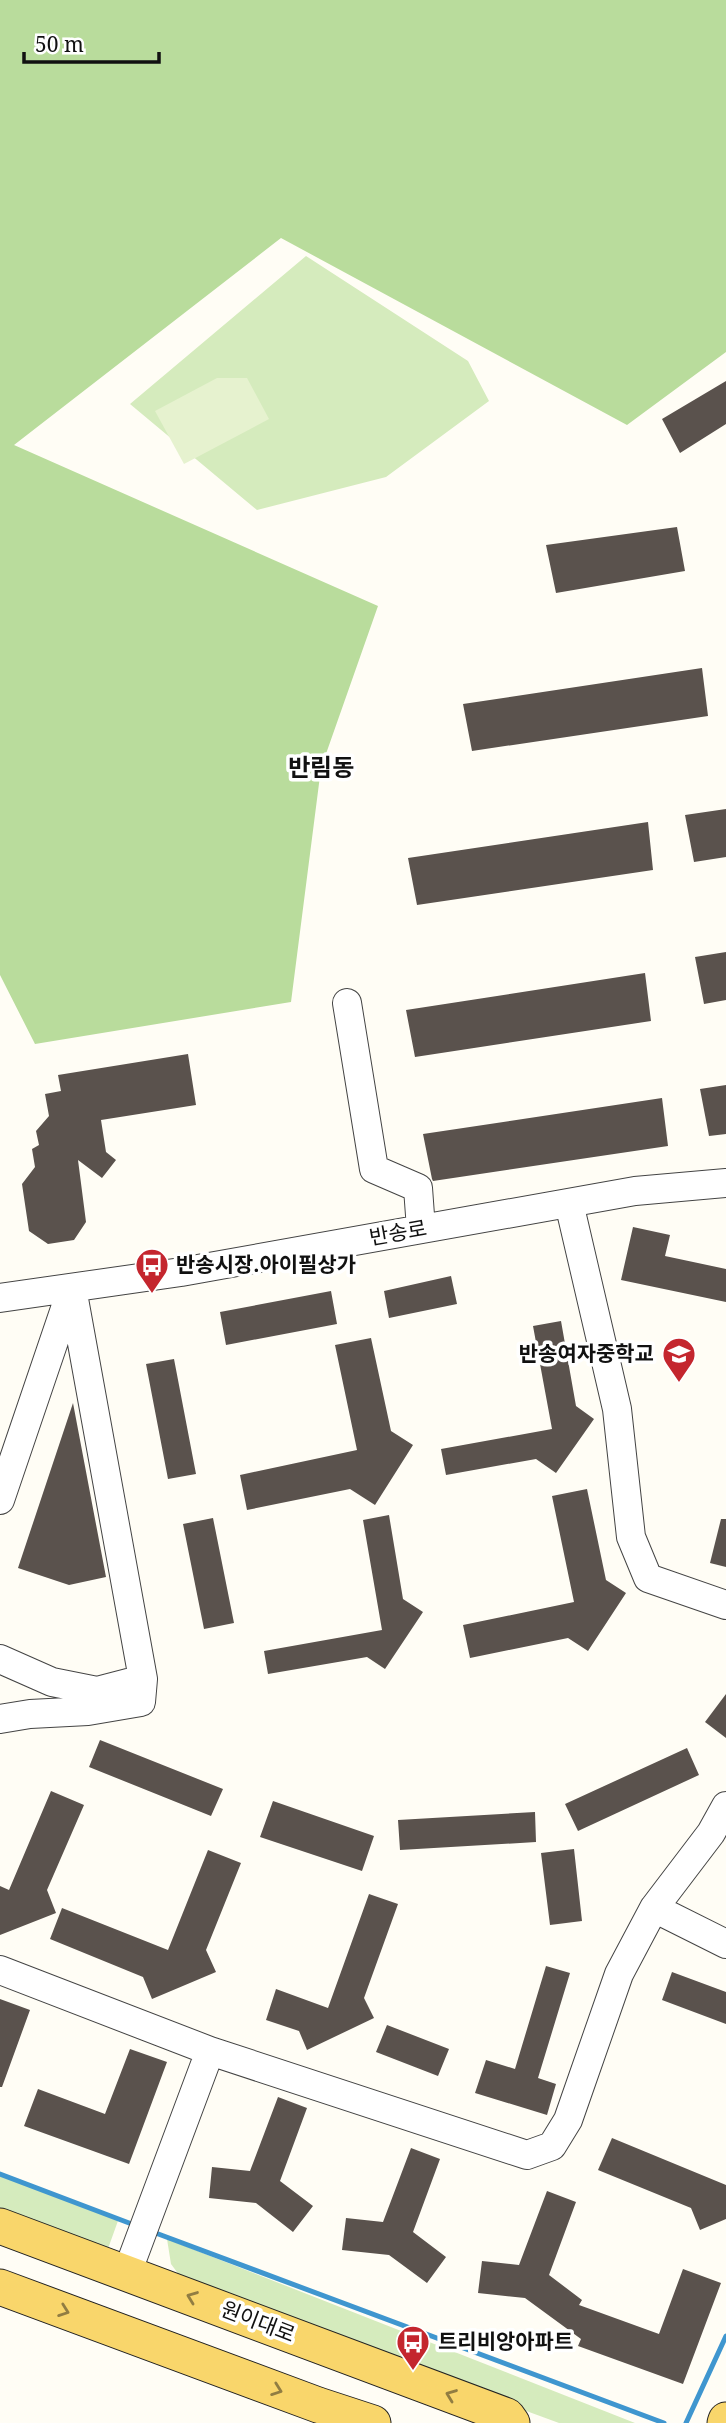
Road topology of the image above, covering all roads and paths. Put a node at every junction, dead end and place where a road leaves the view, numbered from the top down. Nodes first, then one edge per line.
1 (347, 1003) dead end
2 (726, 1184) edge
3 (569, 1203) junction
4 (421, 1229) junction
5 (72, 1288) junction
6 (0, 1298) edge
7 (0, 1500) edge
8 (726, 1605) edge
9 (0, 1659) edge
10 (143, 1679) junction
11 (0, 1719) edge
12 (726, 1806) edge
13 (654, 1908) junction
14 (726, 1944) edge
15 (0, 1970) edge
16 (210, 2052) junction
17 (0, 2226) edge
18 (127, 2273) junction
19 (0, 2287) edge
20 (373, 2423) edge
21 (512, 2423) edge

1 - 4 street
2 - 3 street, 반송로
3 - 4 street, 반송로
3 - 8 street
4 - 5 street, 반송로
5 - 6 street, 반송로
5 - 7 street
5 - 10 street
9 - 10 street
10 - 11 street
12 - 13 street
13 - 14 street
13 - 16 street
15 - 16 street
16 - 18 street
17 - 18 main road, 원이대로
21 -> 18 main road, 원이대로
19 -> 20 main road

